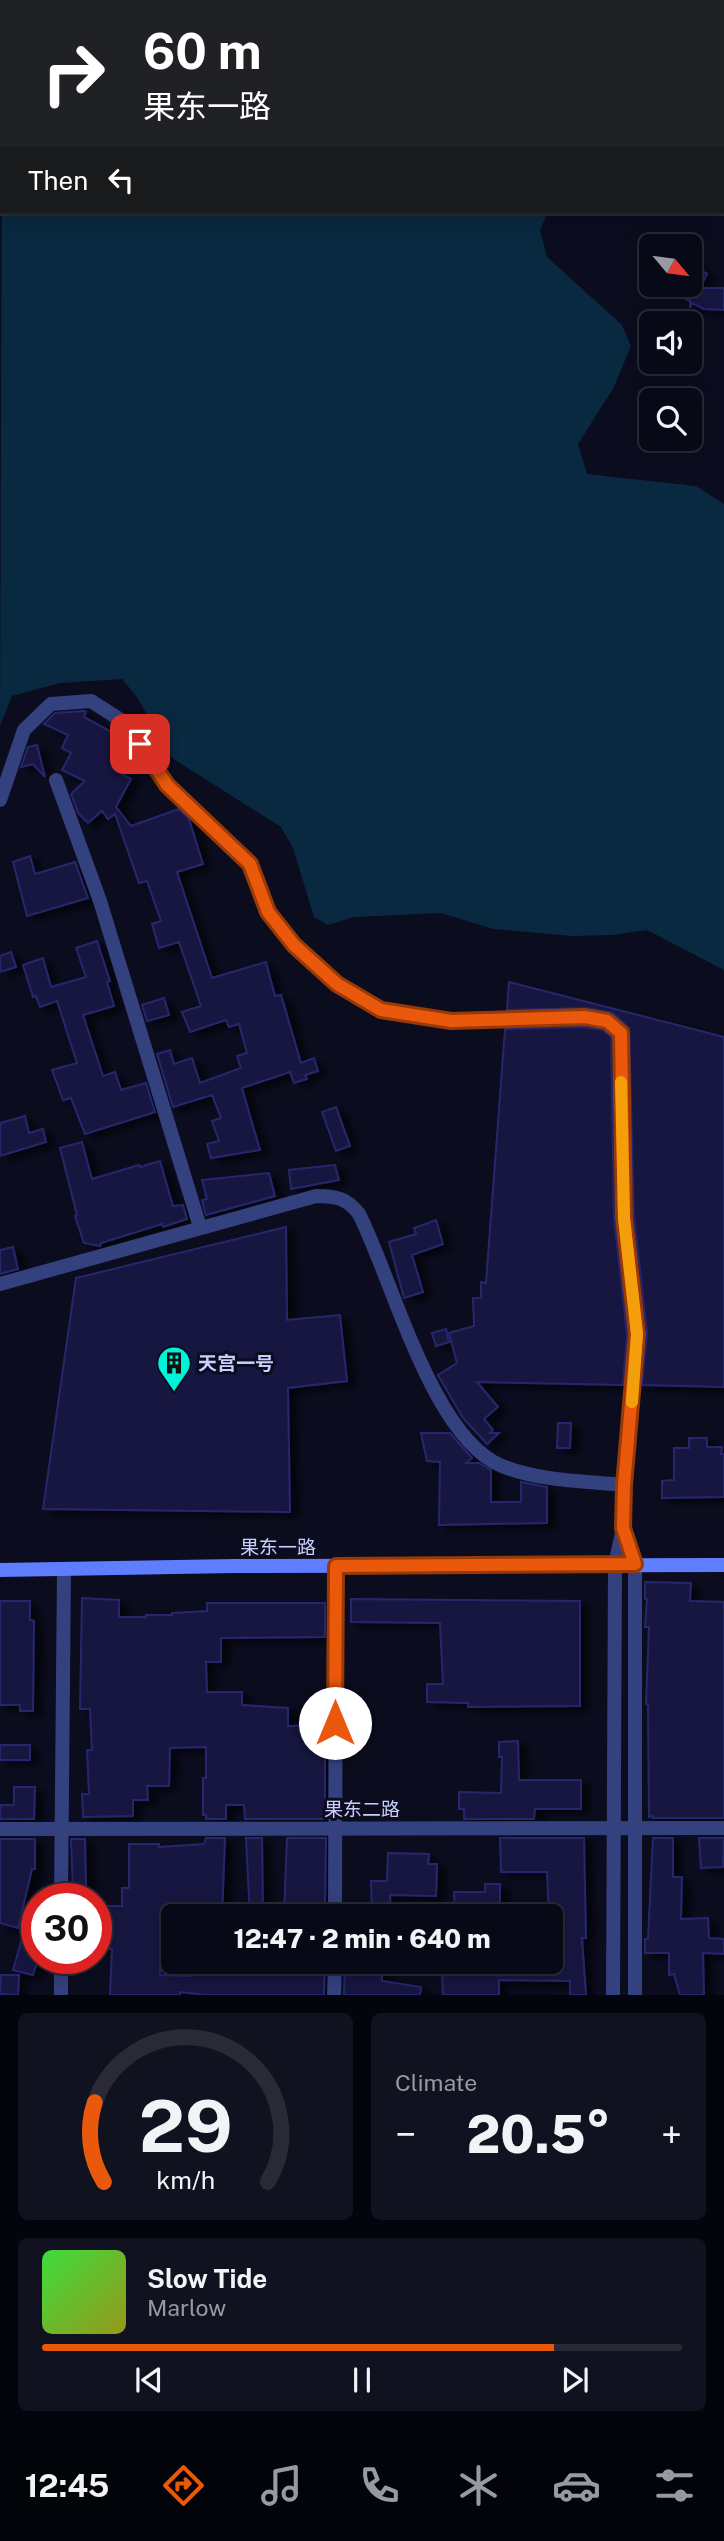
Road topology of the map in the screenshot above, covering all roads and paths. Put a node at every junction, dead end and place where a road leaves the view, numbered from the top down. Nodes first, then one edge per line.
1 (56, 780) dead end
2 (0, 800) edge
3 (200, 1227) junction
4 (0, 1284) edge
5 (624, 1485) junction
6 (623, 1528) junction
7 (635, 1564) junction
8 (615, 1565) junction
9 (724, 1565) edge
10 (336, 1566) junction
11 (64, 1569) junction
12 (0, 1570) edge
13 (636, 1712) junction
14 (614, 1713) junction
15 (61, 1828) junction
16 (335, 1828) junction
17 (614, 1828) junction
18 (637, 1828) junction
19 (724, 1828) edge
20 (0, 1829) edge
21 (61, 1883) edge
22 (335, 1904) edge
23 (613, 1944) junction
24 (636, 1945) junction
25 (61, 1974) edge
26 (335, 1974) edge
27 (61, 1995) edge
28 (334, 1995) edge
29 (613, 1995) edge
30 (635, 1995) edge

1 - 3 street
2 - 5 street
3 - 4 street
3 - 5 street
5 - 6 street
6 - 7 street
6 - 8 street
7 - 8 main road, 果东一路
7 - 9 main road, 果东一路
7 - 13 street
8 - 10 main road, 果东一路
8 - 14 street
10 - 11 main road, 果东一路
10 - 16 street
11 - 12 main road, 果东一路
11 - 15 street
13 - 14 street
13 - 18 street
14 - 17 street
15 - 16 street, 果东二路
15 - 20 street, 果东二路
15 - 21 street
16 - 17 street, 果东二路
16 - 22 street
17 - 18 street, 果东二路
17 - 23 street
18 - 19 street, 果东二路
18 - 24 street
23 - 24 street
23 - 29 street
24 - 30 street
25 - 27 street
26 - 28 street

